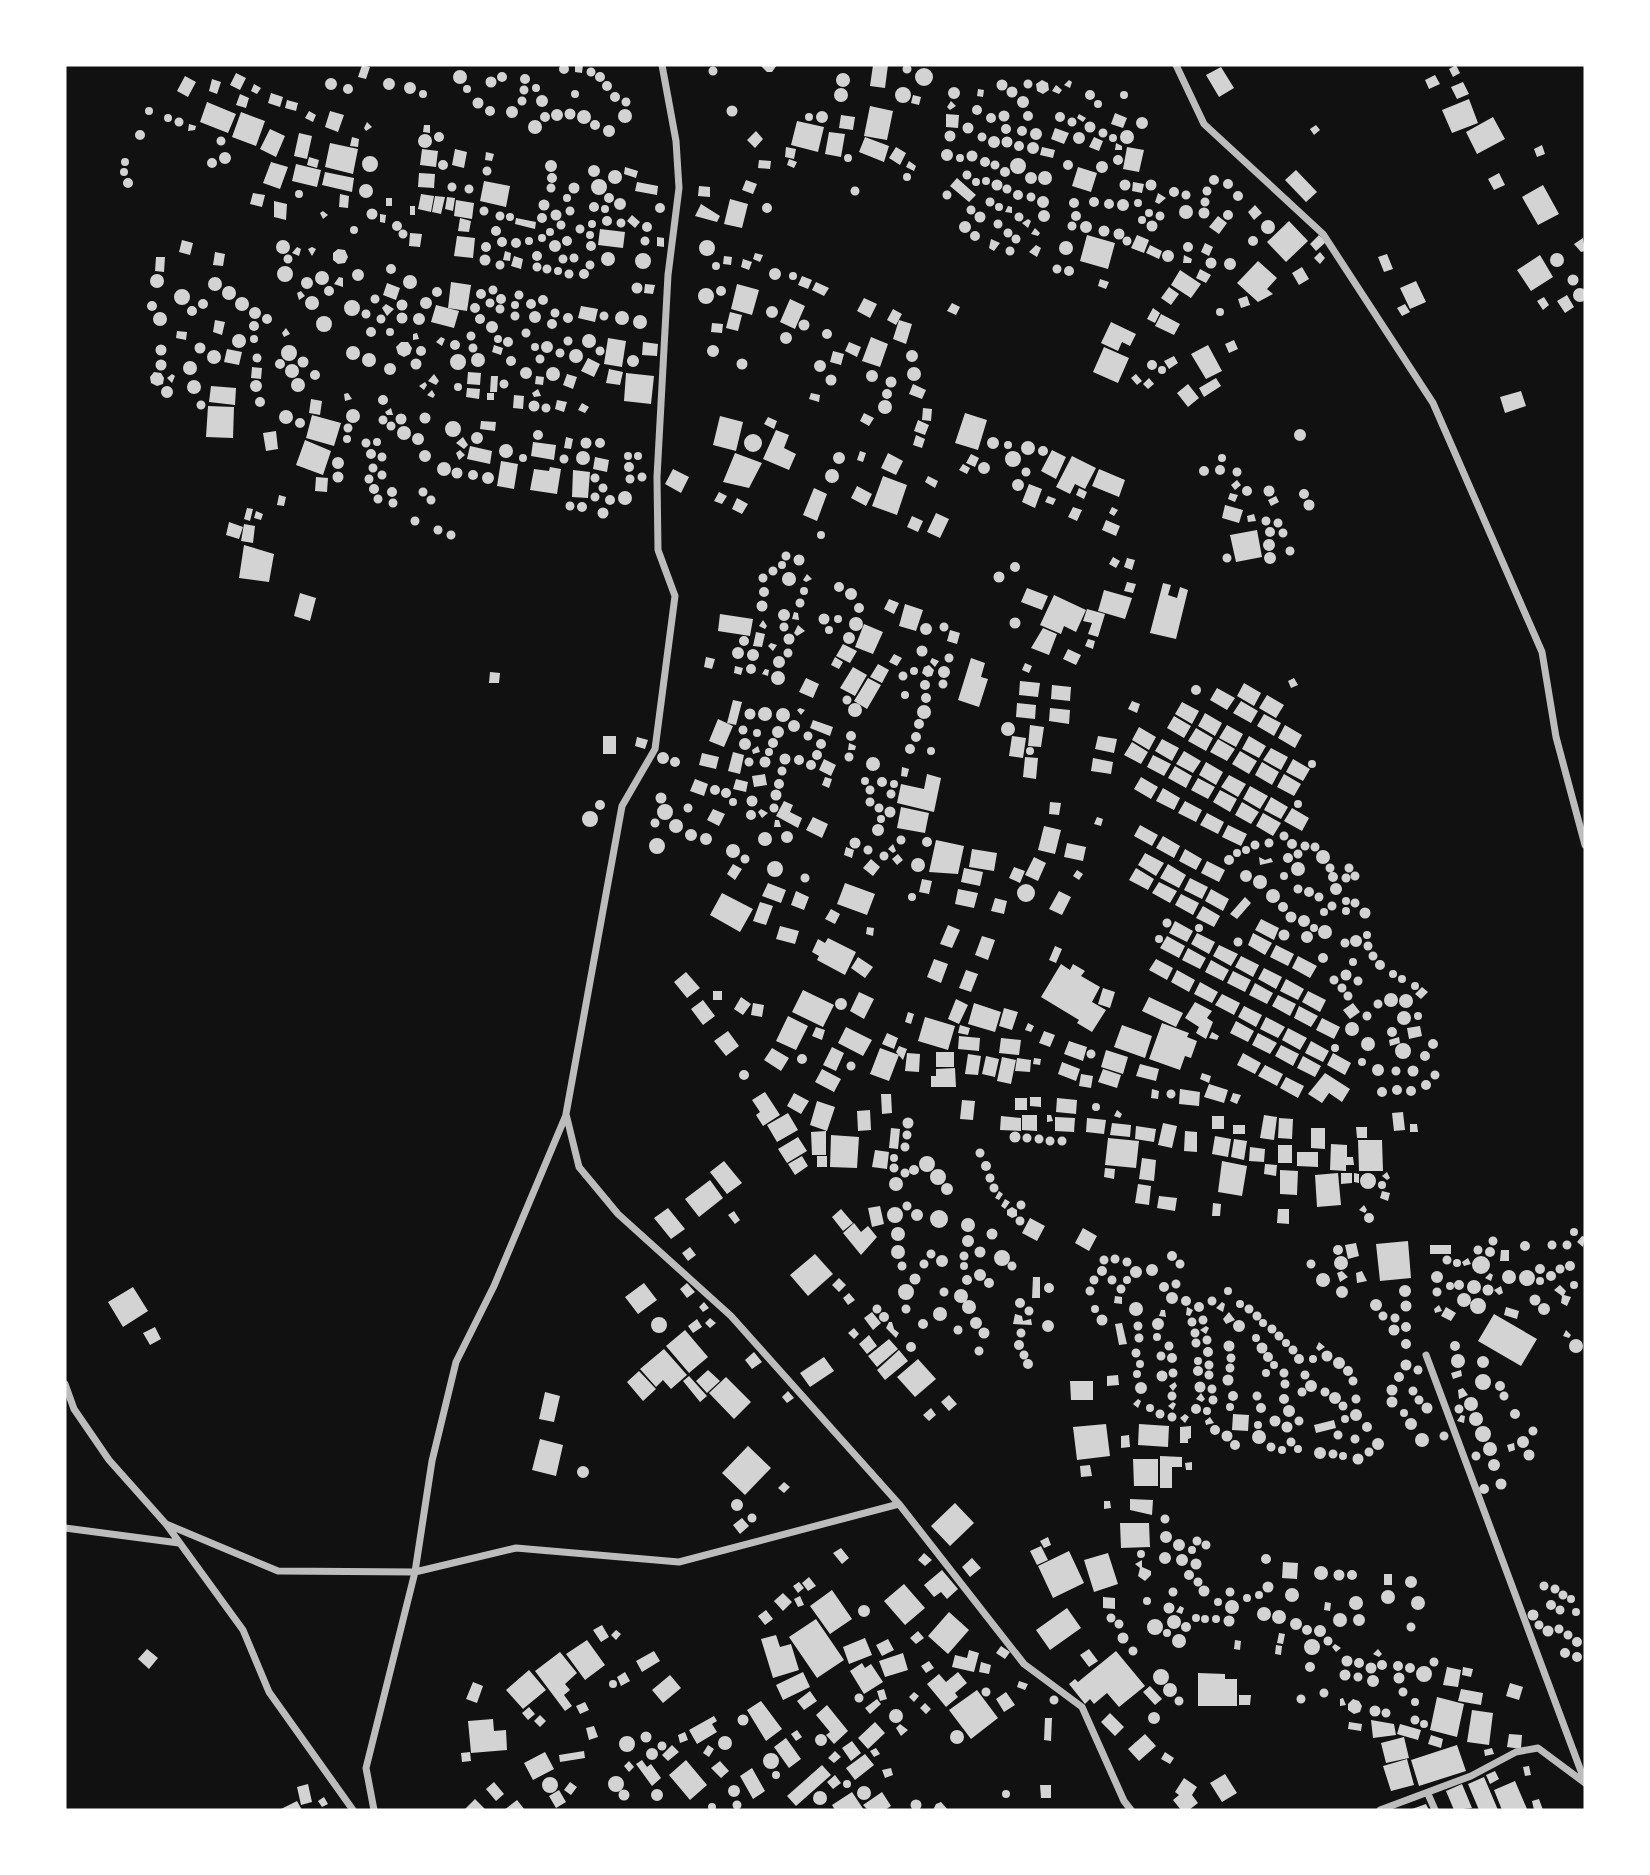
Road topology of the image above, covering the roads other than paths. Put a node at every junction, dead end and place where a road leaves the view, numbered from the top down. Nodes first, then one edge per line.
1 (662, 65) edge
2 (1176, 65) edge
3 (1585, 845) edge
4 (566, 1114) junction
5 (1426, 1355) dead end
6 (65, 1384) edge
7 (899, 1504) junction
8 (166, 1524) junction
9 (65, 1528) edge
10 (179, 1543) junction
11 (415, 1572) junction
12 (1585, 1782) edge
13 (1428, 1794) junction
14 (353, 1810) edge
15 (373, 1810) edge
16 (1131, 1810) edge
17 (1380, 1810) edge
18 (1435, 1810) edge

1 - 4 street
2 - 3 street
4 - 7 street
4 - 11 street
5 - 12 street
6 - 8 street
7 - 11 street
7 - 16 street
8 - 10 street
8 - 11 street
9 - 10 street
10 - 14 street
11 - 15 street
12 - 13 street
13 - 17 street
13 - 18 street

